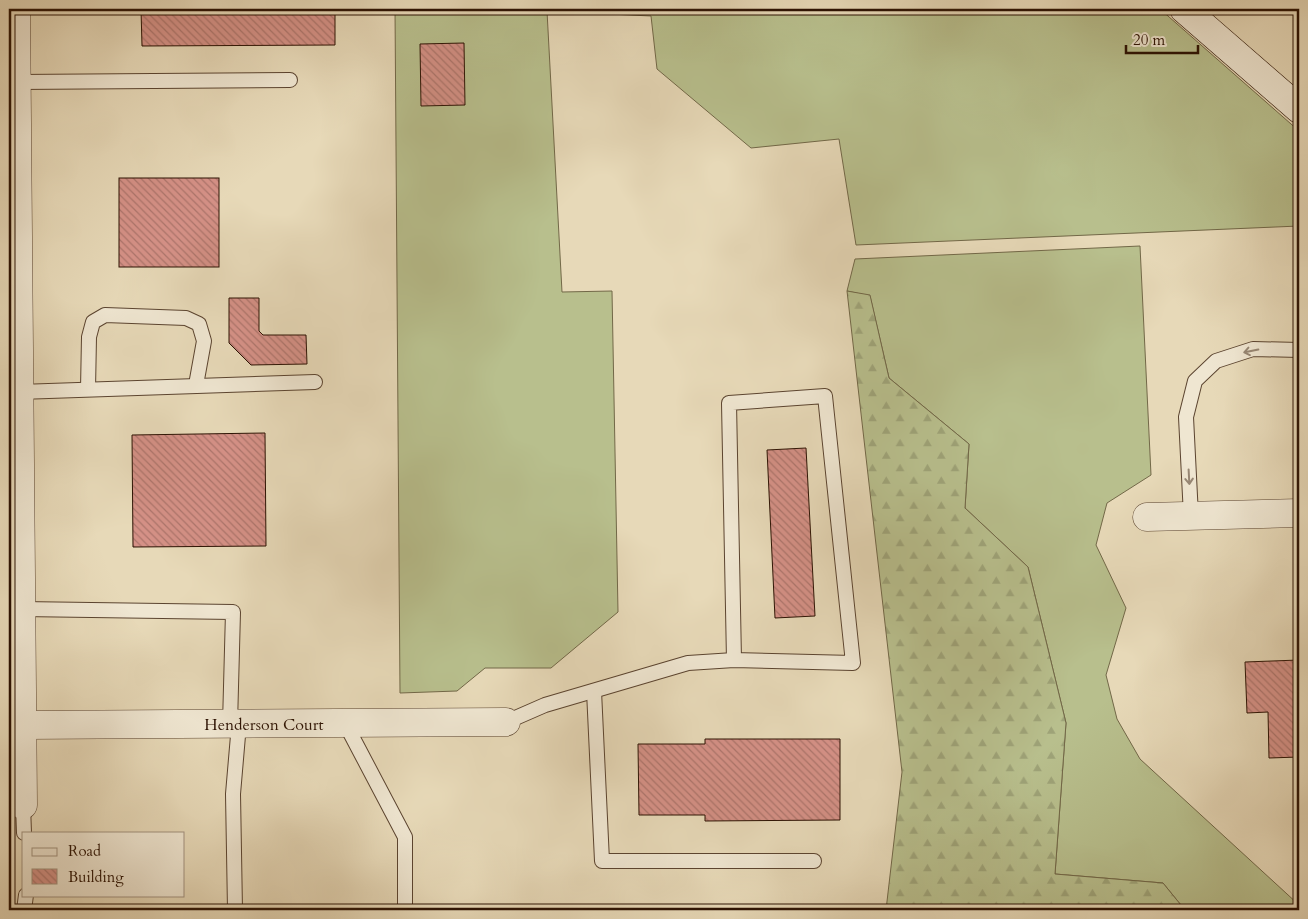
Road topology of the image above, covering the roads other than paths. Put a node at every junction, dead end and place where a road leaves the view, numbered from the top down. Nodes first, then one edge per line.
1 (16, 9) edge
2 (1184, 9) edge
3 (290, 80) dead end
4 (17, 82) junction
5 (1299, 109) edge
6 (13, 159) edge
7 (1299, 350) edge
8 (315, 382) dead end
9 (196, 385) junction
10 (88, 389) junction
11 (19, 392) junction
12 (1299, 513) edge
13 (1191, 516) junction
14 (1147, 517) dead end
15 (21, 609) junction
16 (734, 660) junction
17 (594, 691) junction
18 (506, 722) joint
19 (345, 723) junction
20 (22, 724) junction
21 (235, 724) junction
22 (23, 805) joint
23 (24, 832) edge
24 (814, 861) dead end
25 (26, 896) edge
26 (24, 910) edge
27 (235, 910) edge
28 (405, 910) edge

1 - 4 street
2 - 5 street
3 - 4 lane
4 - 6 street
6 - 11 street
7 -> 13 lane
8 - 9 lane
9 - 10 lane
9 - 10 lane
10 - 11 lane
11 - 15 street
12 - 13 street
13 - 14 street
15 - 20 street
15 - 21 lane
16 - 16 lane
16 - 17 lane
17 - 18 lane
17 - 24 lane
18 - 19 street, Henderson Court
19 - 21 street, Henderson Court
19 - 28 lane
20 - 21 street, Henderson Court
20 - 22 street
21 - 27 lane
22 - 23 lane
25 - 26 lane

